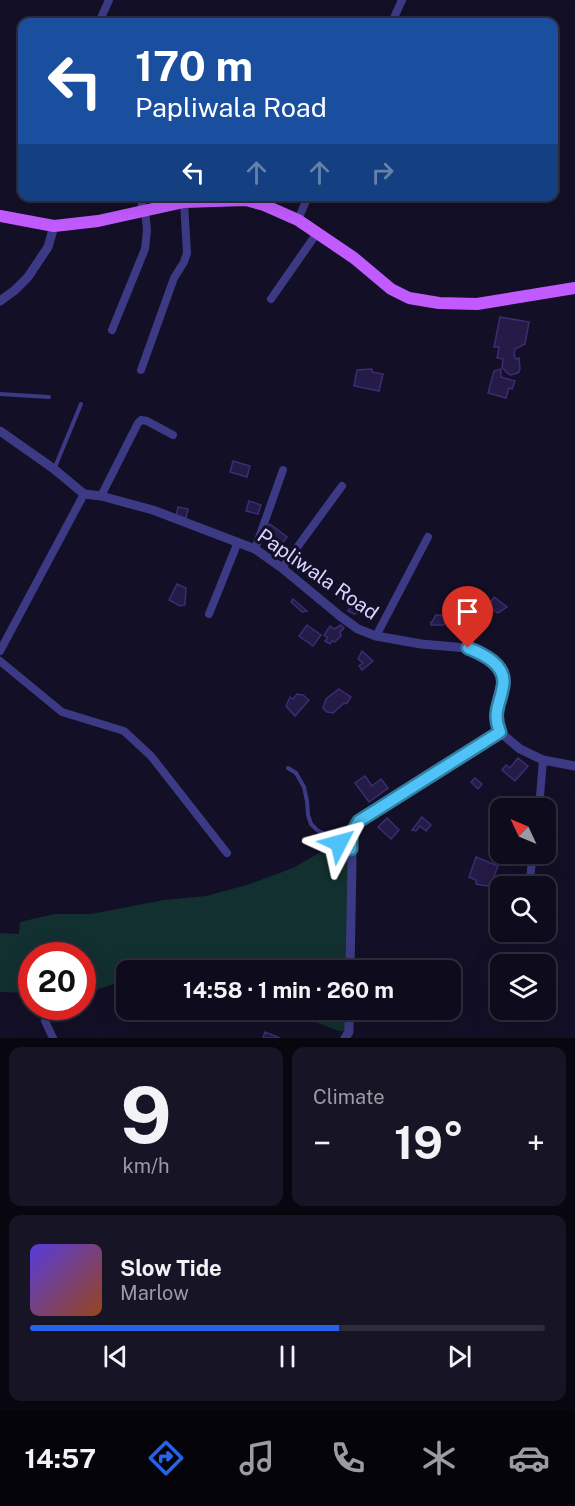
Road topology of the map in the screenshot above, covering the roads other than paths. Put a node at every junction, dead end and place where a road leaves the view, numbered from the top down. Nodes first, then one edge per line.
1 (109, 0) edge
2 (402, 0) edge
3 (101, 18) edge
4 (394, 18) edge
5 (143, 201) edge
6 (215, 201) edge
7 (250, 201) edge
8 (306, 201) edge
9 (184, 202) junction
10 (143, 211) junction
11 (0, 216) edge
12 (298, 220) junction
13 (54, 226) junction
14 (317, 233) junction
15 (575, 288) edge
16 (271, 299) dead end
17 (0, 301) edge
18 (112, 330) dead end
19 (141, 370) dead end
20 (0, 393) edge
21 (49, 397) dead end
22 (81, 404) dead end
23 (0, 431) edge
24 (172, 435) dead end
25 (54, 469) junction
26 (283, 470) dead end
27 (342, 486) dead end
28 (84, 494) junction
29 (101, 496) junction
30 (428, 537) dead end
31 (238, 542) junction
32 (255, 549) junction
33 (282, 568) junction
34 (209, 614) dead end
35 (376, 636) junction
36 (0, 651) edge
37 (0, 661) edge
38 (500, 732) junction
39 (543, 760) junction
40 (575, 766) edge
41 (288, 768) dead end
42 (540, 798) edge
43 (351, 849) junction
44 (227, 853) dead end
45 (350, 960) edge
46 (349, 1020) edge
47 (45, 1021) dead end
48 (53, 1038) edge
49 (345, 1038) edge

1 - 3 street
2 - 4 street
5 - 10 street
6 - 9 main road
7 - 12 main road
8 - 12 street
9 - 10 main road
9 - 19 street
10 - 13 main road
10 - 18 street
11 - 13 main road
12 - 14 main road
13 - 17 street
14 - 15 main road
14 - 16 street
20 - 21 lane
22 - 25 lane
23 - 25 street
24 - 29 street
25 - 28 street
26 - 32 street
27 - 33 street
28 - 29 street, Papliwala Road
28 - 36 street
29 - 31 street, Papliwala Road
30 - 35 street
31 - 32 street, Papliwala Road
31 - 34 street
32 - 33 street, Papliwala Road
33 - 35 street, Papliwala Road
35 - 38 street, Papliwala Road
37 - 44 street
38 - 39 street
38 - 43 street
39 - 40 street
39 - 42 street
41 - 43 lane
43 - 45 street
46 - 49 street
47 - 48 street

